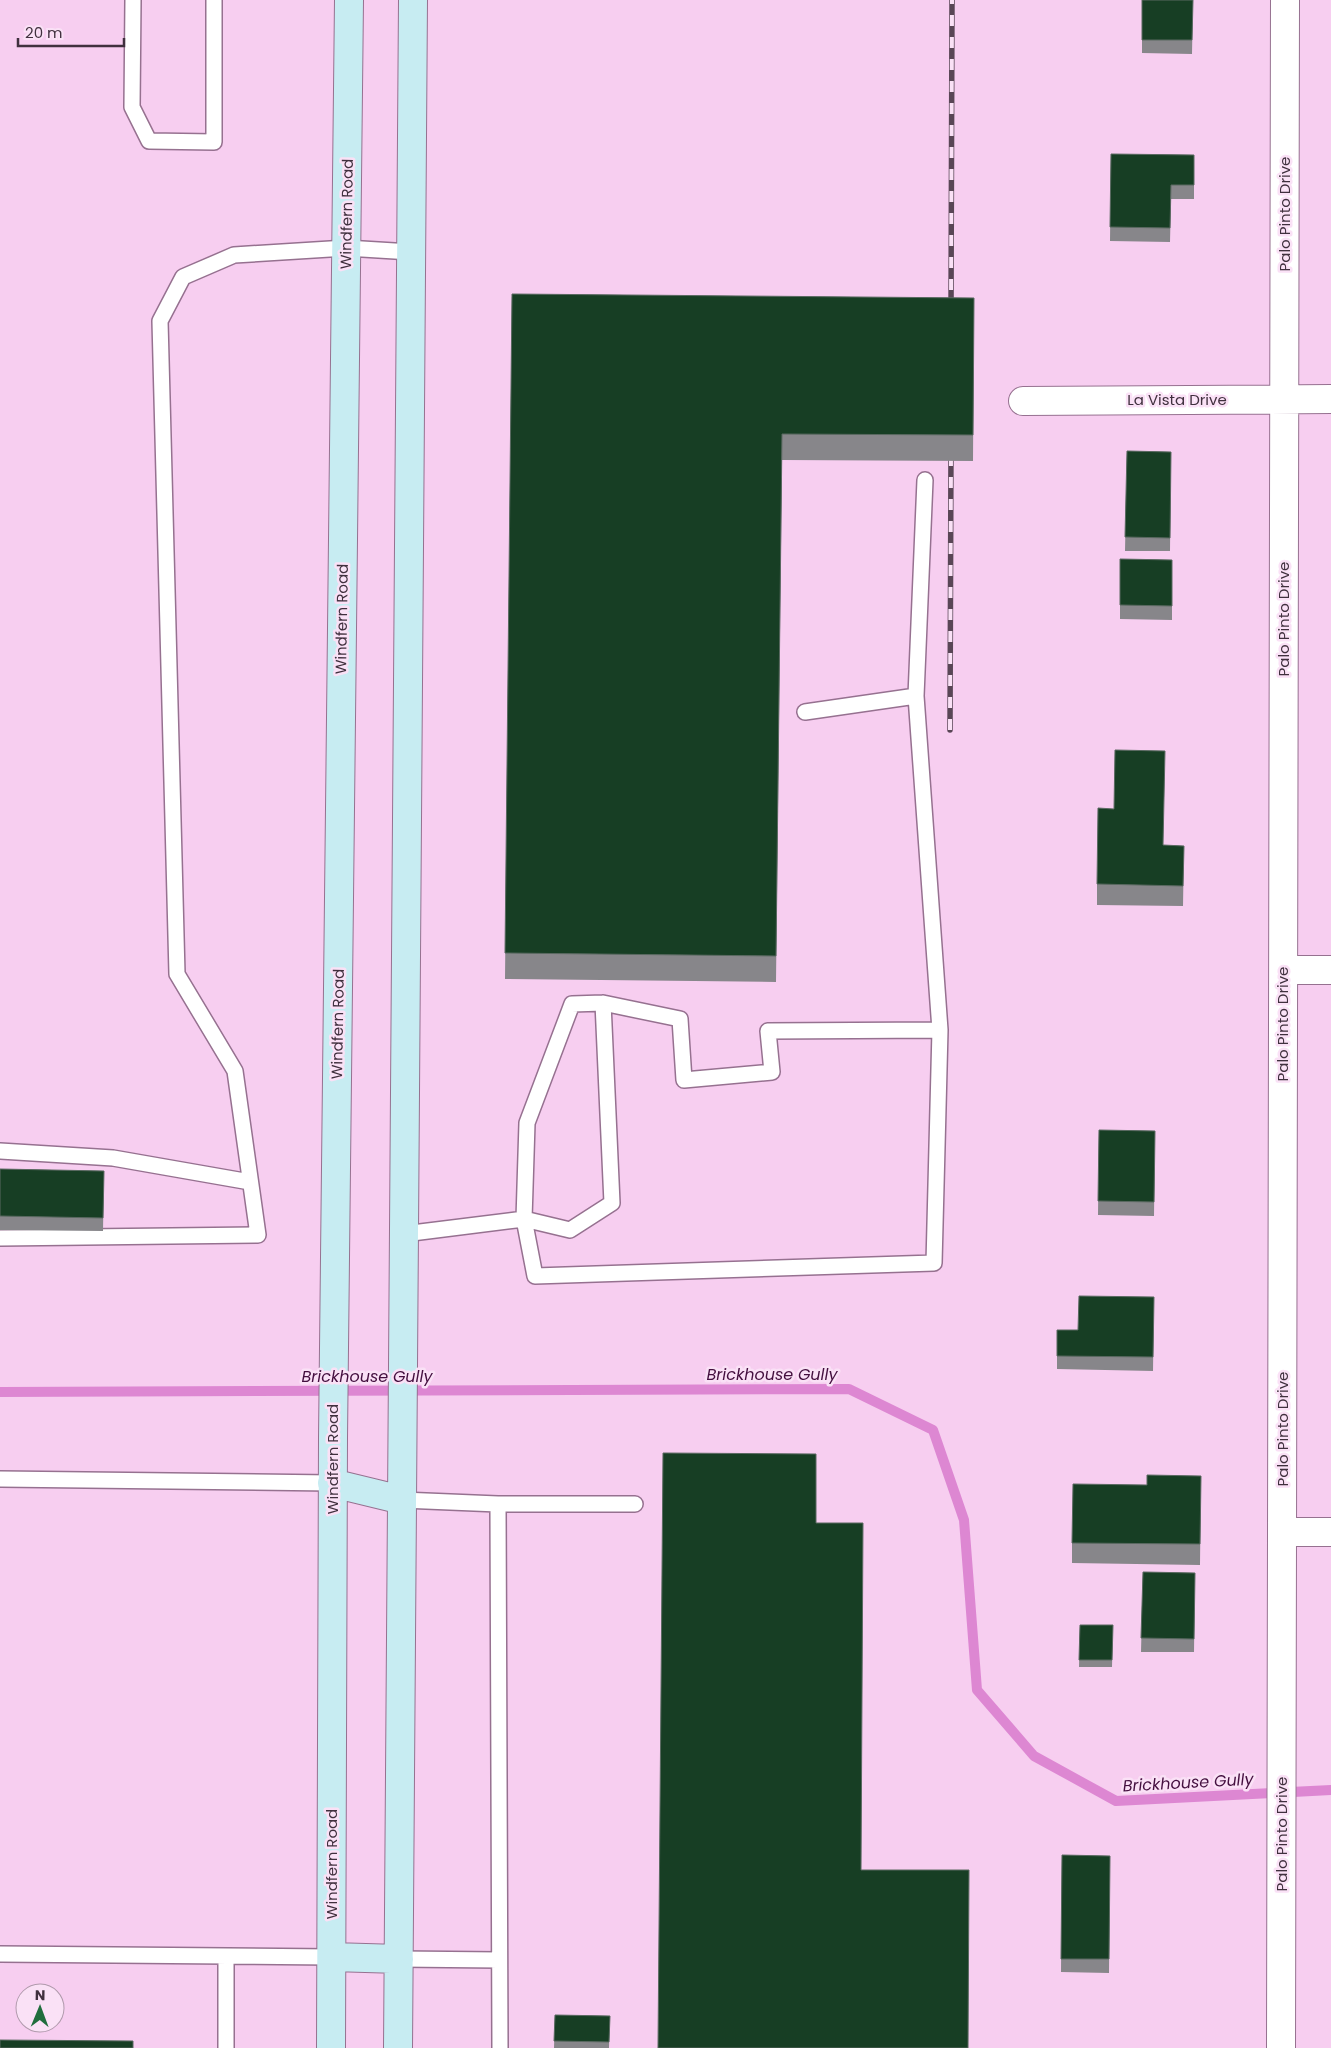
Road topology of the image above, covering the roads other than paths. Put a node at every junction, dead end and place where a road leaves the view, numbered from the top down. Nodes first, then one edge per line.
1 (133, 0) edge
2 (214, 0) edge
3 (349, 0) edge
4 (413, 0) edge
5 (1285, 0) edge
6 (346, 248) junction
7 (411, 252) junction
8 (1284, 399) junction
9 (1331, 399) edge
10 (1023, 400) dead end
11 (925, 480) dead end
12 (916, 696) junction
13 (805, 712) dead end
14 (1284, 970) junction
15 (1331, 970) edge
16 (603, 1003) junction
17 (940, 1030) junction
18 (0, 1151) edge
19 (250, 1182) junction
20 (524, 1219) junction
21 (404, 1234) junction
22 (0, 1238) edge
23 (0, 1478) edge
24 (332, 1483) junction
25 (402, 1500) junction
26 (498, 1504) junction
27 (634, 1504) dead end
28 (1282, 1532) junction
29 (1331, 1532) edge
30 (0, 1954) edge
31 (226, 1956) junction
32 (332, 1957) junction
33 (399, 1959) junction
34 (499, 1960) junction
35 (226, 2048) edge
36 (331, 2048) edge
37 (398, 2048) edge
38 (500, 2048) edge
39 (1281, 2048) edge

1 - 2 lane
3 - 6 street, Windfern Road
4 - 7 street
5 - 8 street, Palo Pinto Drive
6 - 7 lane
6 - 19 lane
6 - 24 street, Windfern Road
7 - 21 street
8 - 9 street, La Vista Drive
8 - 10 street, La Vista Drive
8 - 14 street, Palo Pinto Drive
11 - 12 lane
12 - 13 lane
12 - 17 lane
14 - 15 street
14 - 28 street, Palo Pinto Drive
16 - 17 lane
16 - 20 lane
16 - 20 lane
17 - 20 lane
18 - 19 lane
19 - 22 lane
20 - 21 lane
21 - 25 street
23 - 24 lane
24 - 25 street
24 - 32 street, Windfern Road
25 - 26 lane
25 - 33 street
26 - 27 lane
26 - 34 lane
28 - 29 street
28 - 39 street, Palo Pinto Drive
30 - 31 lane
31 - 32 lane
31 - 35 lane
32 - 33 street
32 - 36 street, Windfern Road
33 - 34 lane
33 - 37 street
34 - 38 lane

